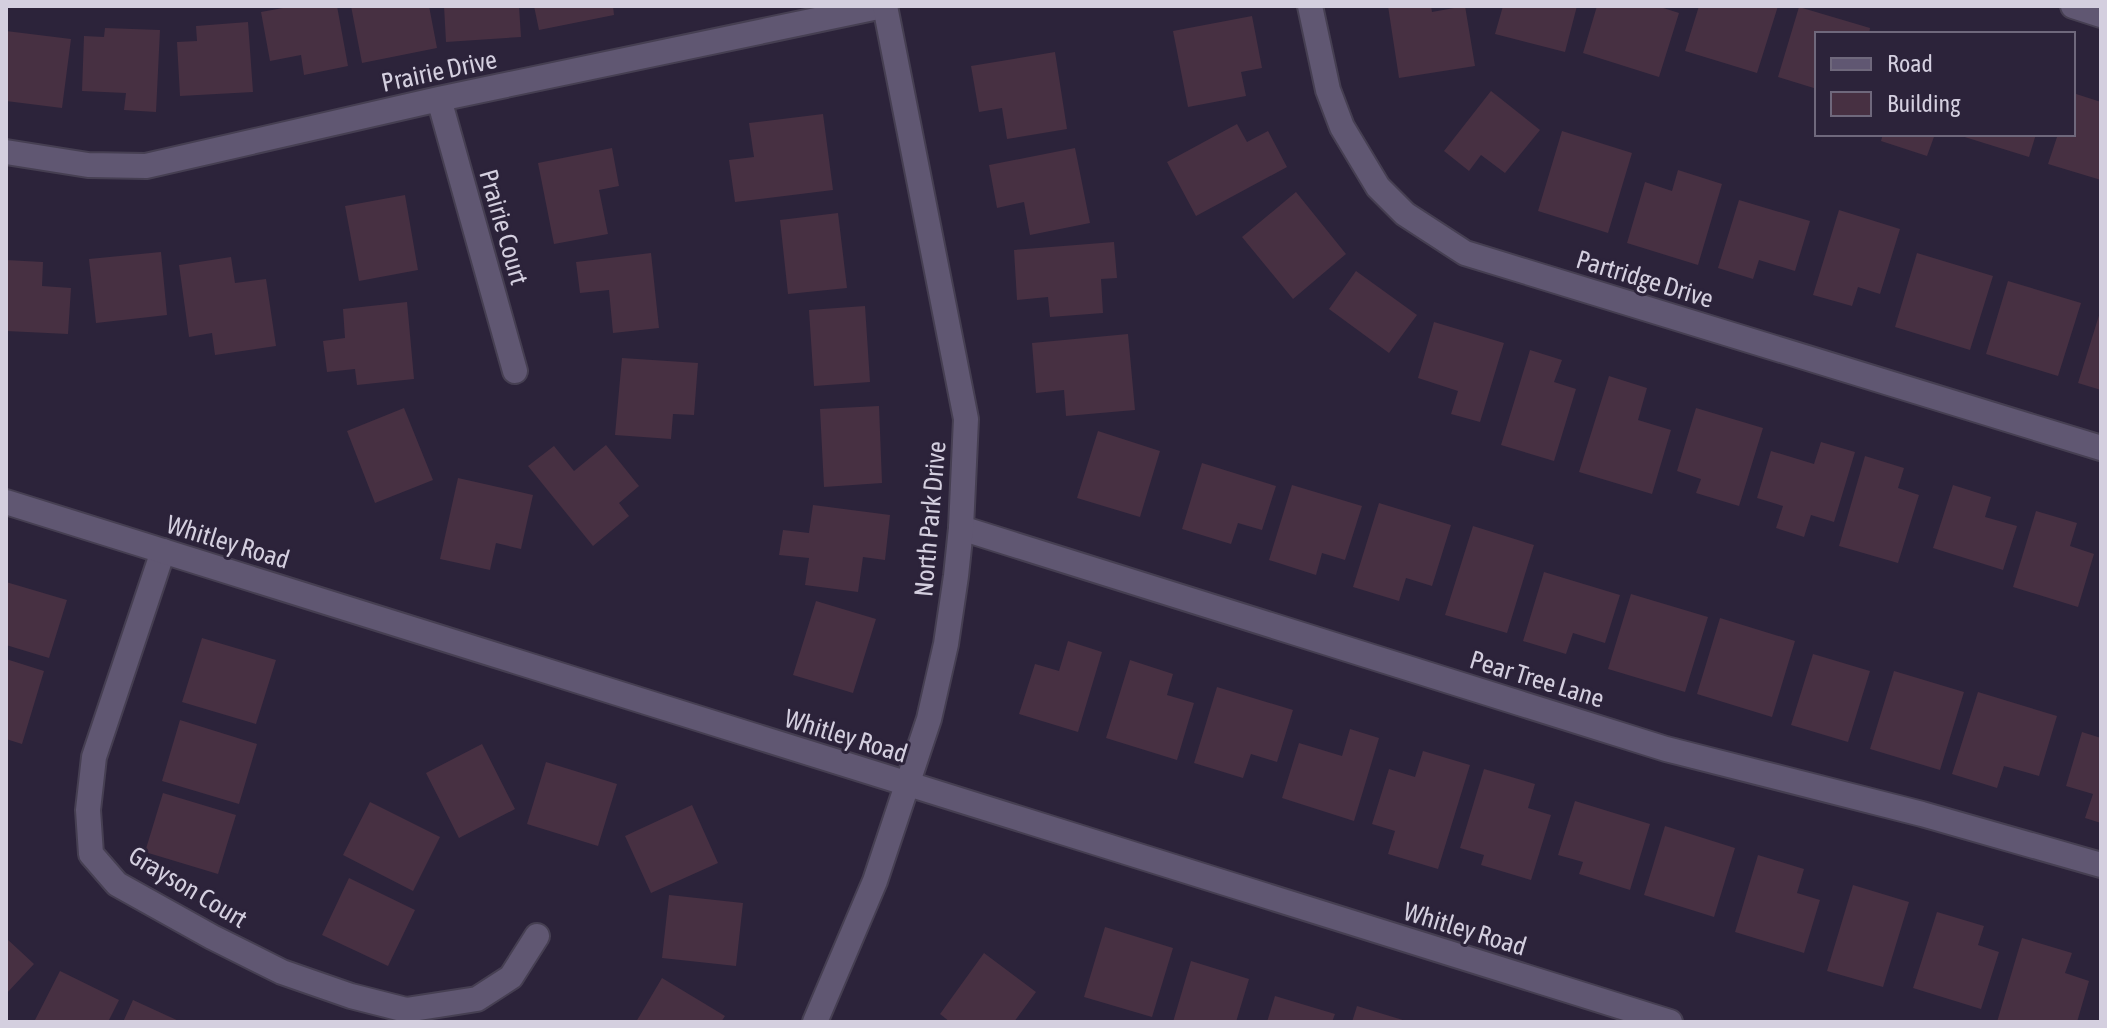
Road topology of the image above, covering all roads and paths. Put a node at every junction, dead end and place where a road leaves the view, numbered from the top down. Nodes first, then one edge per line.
1 (884, 6) edge
2 (1310, 6) edge
3 (2073, 6) edge
4 (2101, 15) edge
5 (439, 99) junction
6 (6, 152) edge
7 (515, 371) dead end
8 (2101, 448) edge
9 (6, 502) edge
10 (961, 528) junction
11 (163, 551) junction
12 (907, 784) junction
13 (2101, 865) edge
14 (537, 936) dead end
15 (815, 1022) edge
16 (1670, 1022) edge

1 - 5 street, Prairie Drive
1 - 10 street, North Park Drive
2 - 8 street, Partridge Drive
3 - 4 street
5 - 6 street, Prairie Drive
5 - 7 street, Prairie Court
9 - 11 street, Whitley Road
10 - 12 street, North Park Drive
10 - 13 street, Pear Tree Lane
11 - 12 street, Whitley Road
11 - 14 street, Grayson Court
12 - 15 street, North Park Drive
12 - 16 street, Whitley Road

